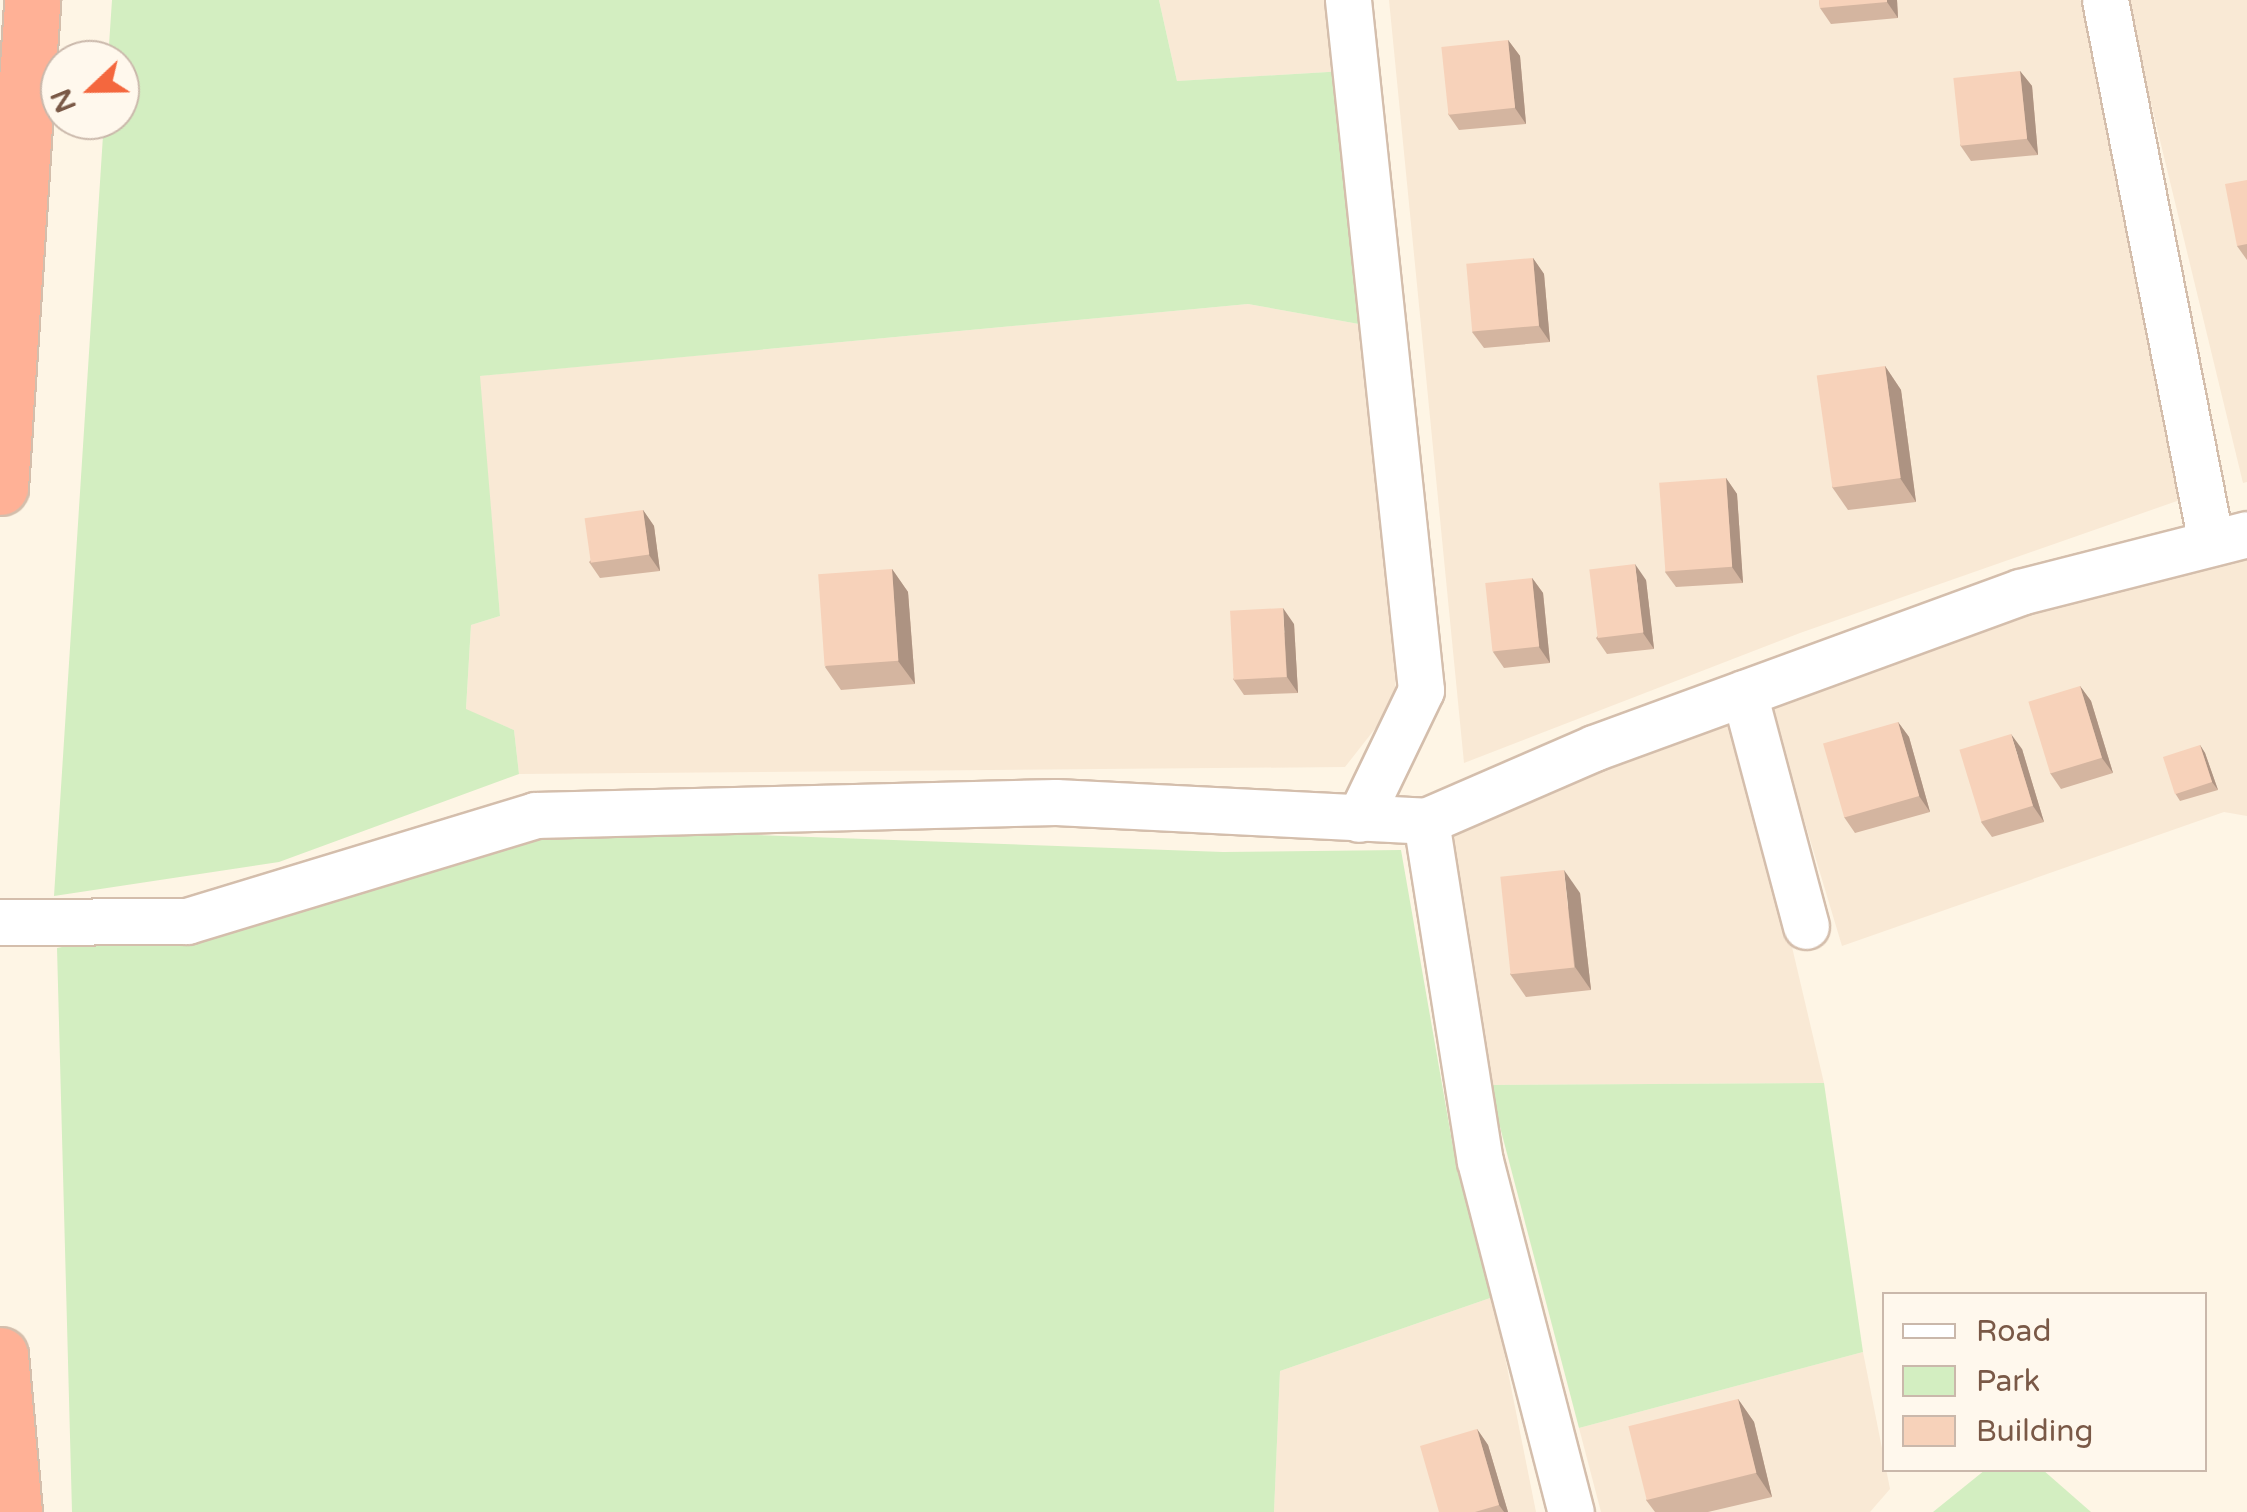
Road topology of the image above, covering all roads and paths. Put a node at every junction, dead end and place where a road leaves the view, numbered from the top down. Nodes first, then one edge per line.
1 (32, 0) edge
2 (1348, 0) edge
3 (2105, 0) edge
4 (0, 487) edge
5 (2229, 539) edge
6 (1744, 693) junction
7 (1359, 819) junction
8 (1426, 821) junction
9 (0, 922) edge
10 (1806, 926) dead end
11 (0, 1354) edge
12 (14, 1512) edge
13 (1571, 1512) edge

1 - 4 highway
2 - 7 street
3 - 5 street
5 - 6 street
6 - 8 street
6 - 10 street
7 - 8 street
7 - 9 street
8 - 13 street
11 - 12 highway

